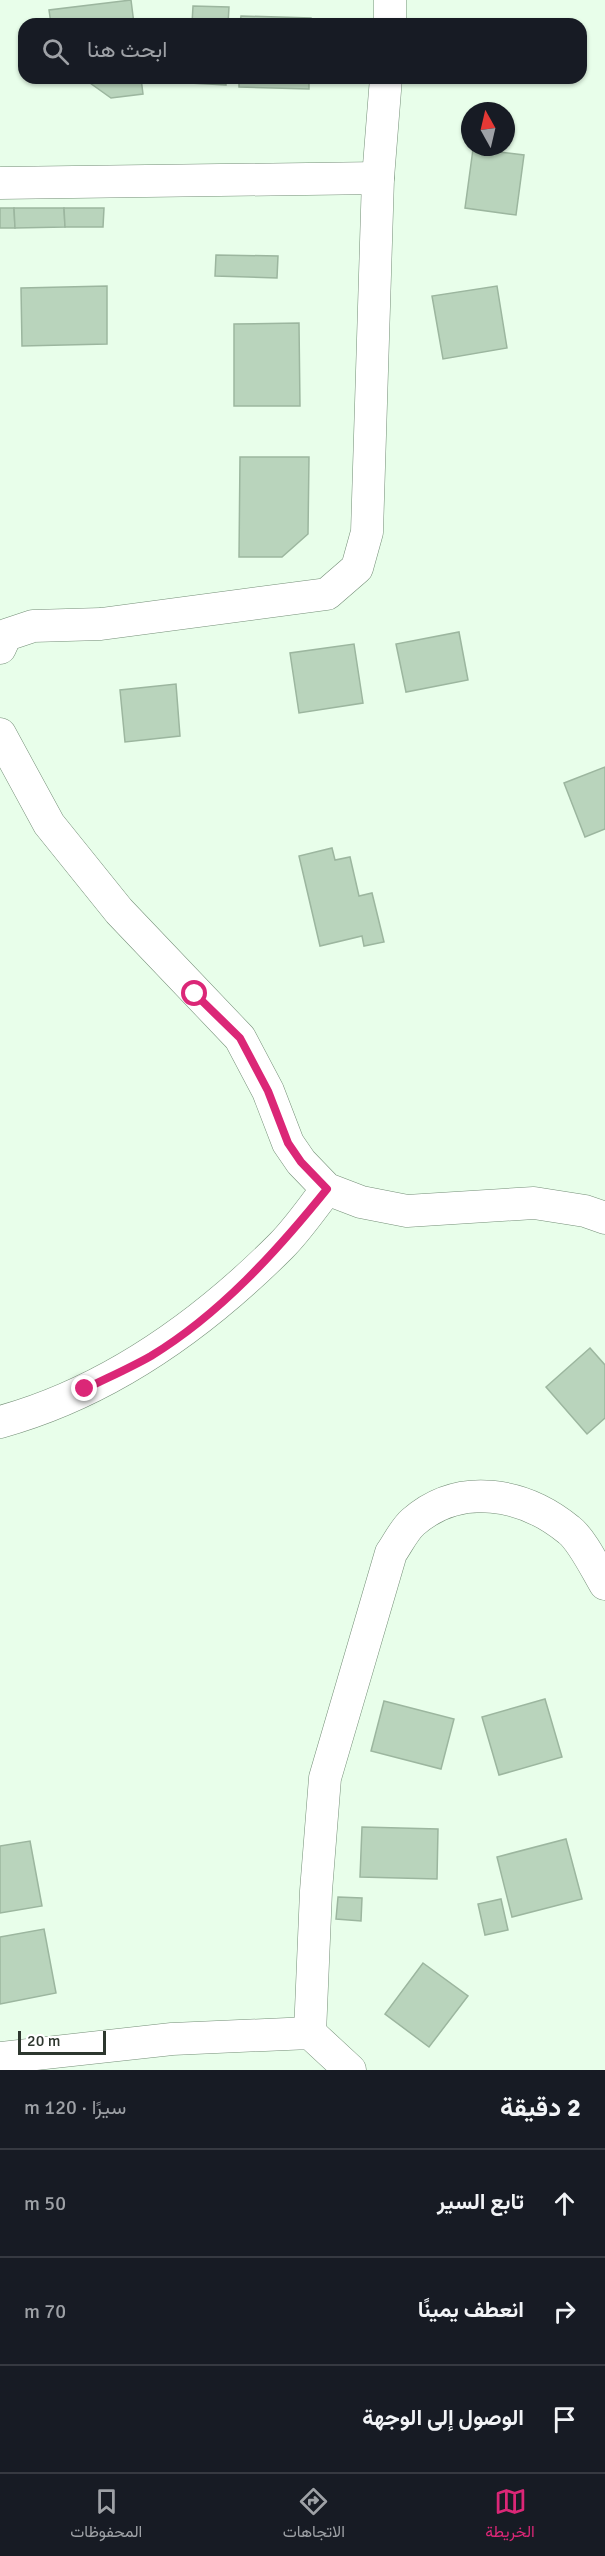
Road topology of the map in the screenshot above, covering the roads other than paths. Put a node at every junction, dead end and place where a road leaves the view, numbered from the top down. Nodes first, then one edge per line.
1 (390, 0) edge
2 (390, 18) edge
3 (386, 84) edge
4 (378, 178) junction
5 (0, 183) edge
6 (0, 648) edge
7 (0, 734) edge
8 (327, 1189) junction
9 (605, 1218) edge
10 (0, 1422) edge
11 (605, 1584) edge
12 (310, 2033) junction
13 (0, 2058) edge
14 (350, 2070) edge

1 - 2 street
3 - 4 street
4 - 5 street
4 - 6 street
7 - 8 street
8 - 9 street
8 - 10 street
11 - 12 street
12 - 13 street
12 - 14 street

